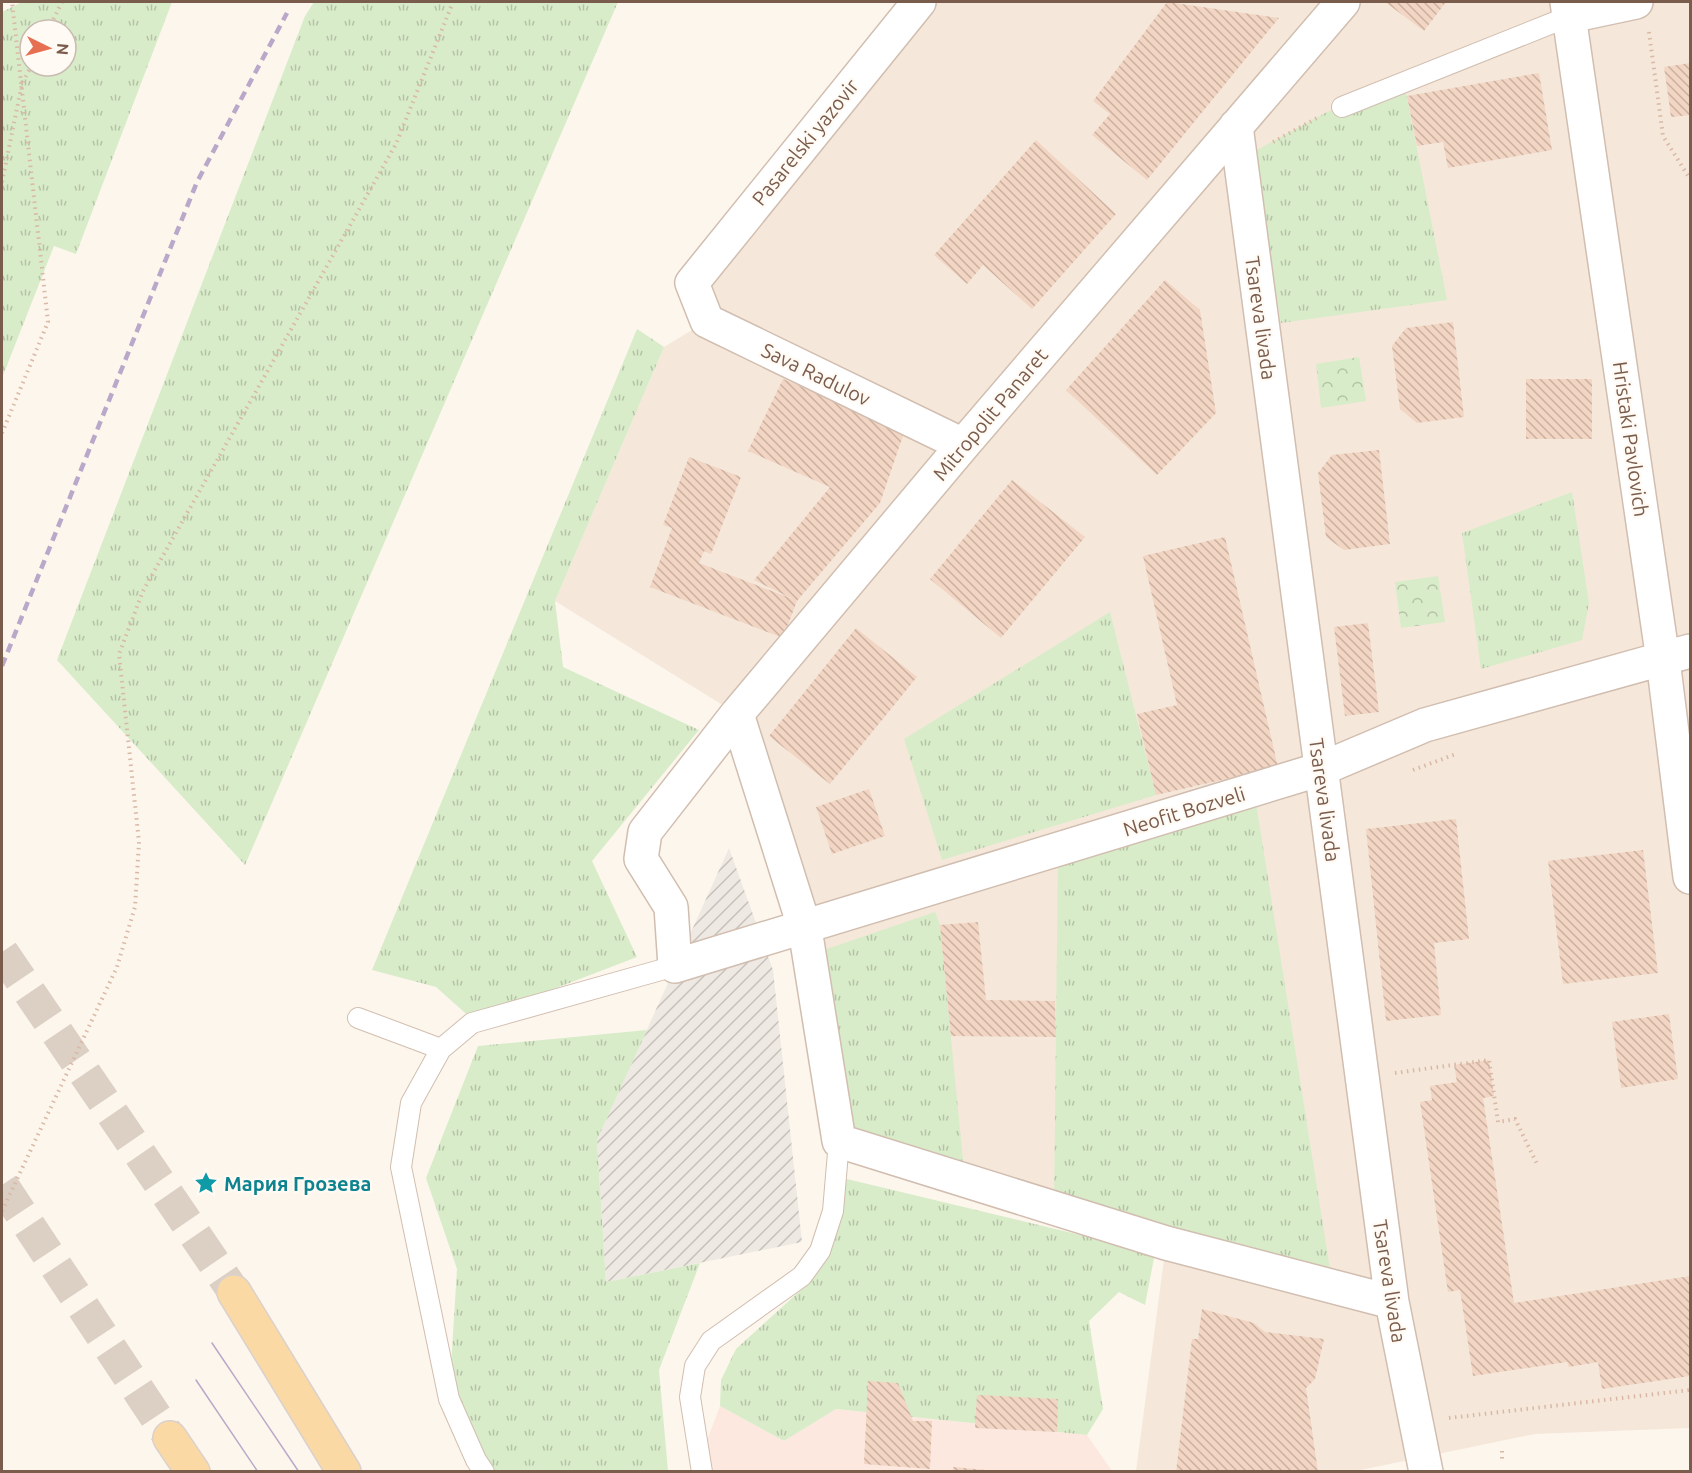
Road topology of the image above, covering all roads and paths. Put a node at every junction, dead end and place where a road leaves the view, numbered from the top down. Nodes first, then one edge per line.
1 (12, 2) edge
2 (62, 2) edge
3 (453, 2) edge
4 (919, 2) edge
5 (1343, 2) edge
6 (1568, 9) edge
7 (1642, 13) edge
8 (54, 18) edge
9 (25, 78) edge
10 (22, 84) junction
11 (1341, 107) joint
12 (1236, 126) junction
13 (1240, 158) junction
14 (1690, 179) edge
15 (2, 182) edge
16 (692, 283) joint
17 (2, 433) edge
18 (963, 445) junction
19 (1677, 656) edge
20 (737, 714) junction
21 (1462, 752) dead end
22 (1321, 769) junction
23 (1406, 772) dead end
24 (1690, 877) edge
25 (805, 929) junction
26 (675, 966) junction
27 (358, 1018) dead end
28 (441, 1049) junction
29 (1390, 1074) dead end
30 (839, 1141) junction
31 (1538, 1166) dead end
32 (2, 1211) edge
33 (234, 1293) tunnel mouth
34 (1392, 1302) junction
35 (1690, 1390) edge
36 (1415, 1422) junction
37 (170, 1438) tunnel mouth
38 (1502, 1451) dead end
39 (1502, 1460) dead end
40 (193, 1472) edge
41 (344, 1472) edge
42 (484, 1472) edge
43 (702, 1472) edge
44 (1426, 1472) edge

1 - 10 path
2 - 8 path
3 - 32 path
4 - 16 street, Pasarelski yazovir
5 - 12 street, Mitropolit Panaret
6 - 7 street
6 - 11 lane
6 - 19 street, Hristaki Pavlovich
7 - 14 path
9 - 10 path
10 - 15 path
10 - 17 path
11 - 13 path
12 - 13 street, Tsareva livada
12 - 18 street, Mitropolit Panaret
13 - 22 street, Tsareva livada
16 - 18 street, Sava Radulov
18 - 20 street, Mitropolit Panaret
19 - 22 street, Neofit Bozveli
19 - 24 street, Hristaki Pavlovich
20 - 25 street
20 - 26 street, Mitropolit Panaret
21 - 23 path
22 - 25 street, Neofit Bozveli
22 - 34 street, Tsareva livada
25 - 26 street, Neofit Bozveli
25 - 30 street
26 - 28 lane
27 - 28 lane
28 - 42 lane
29 - 31 path
30 - 34 street
30 - 43 lane
33 - 41 main road
34 - 36 street, Tsareva livada
35 - 36 path
36 - 44 street, Tsareva livada
37 - 40 main road
38 - 39 path

